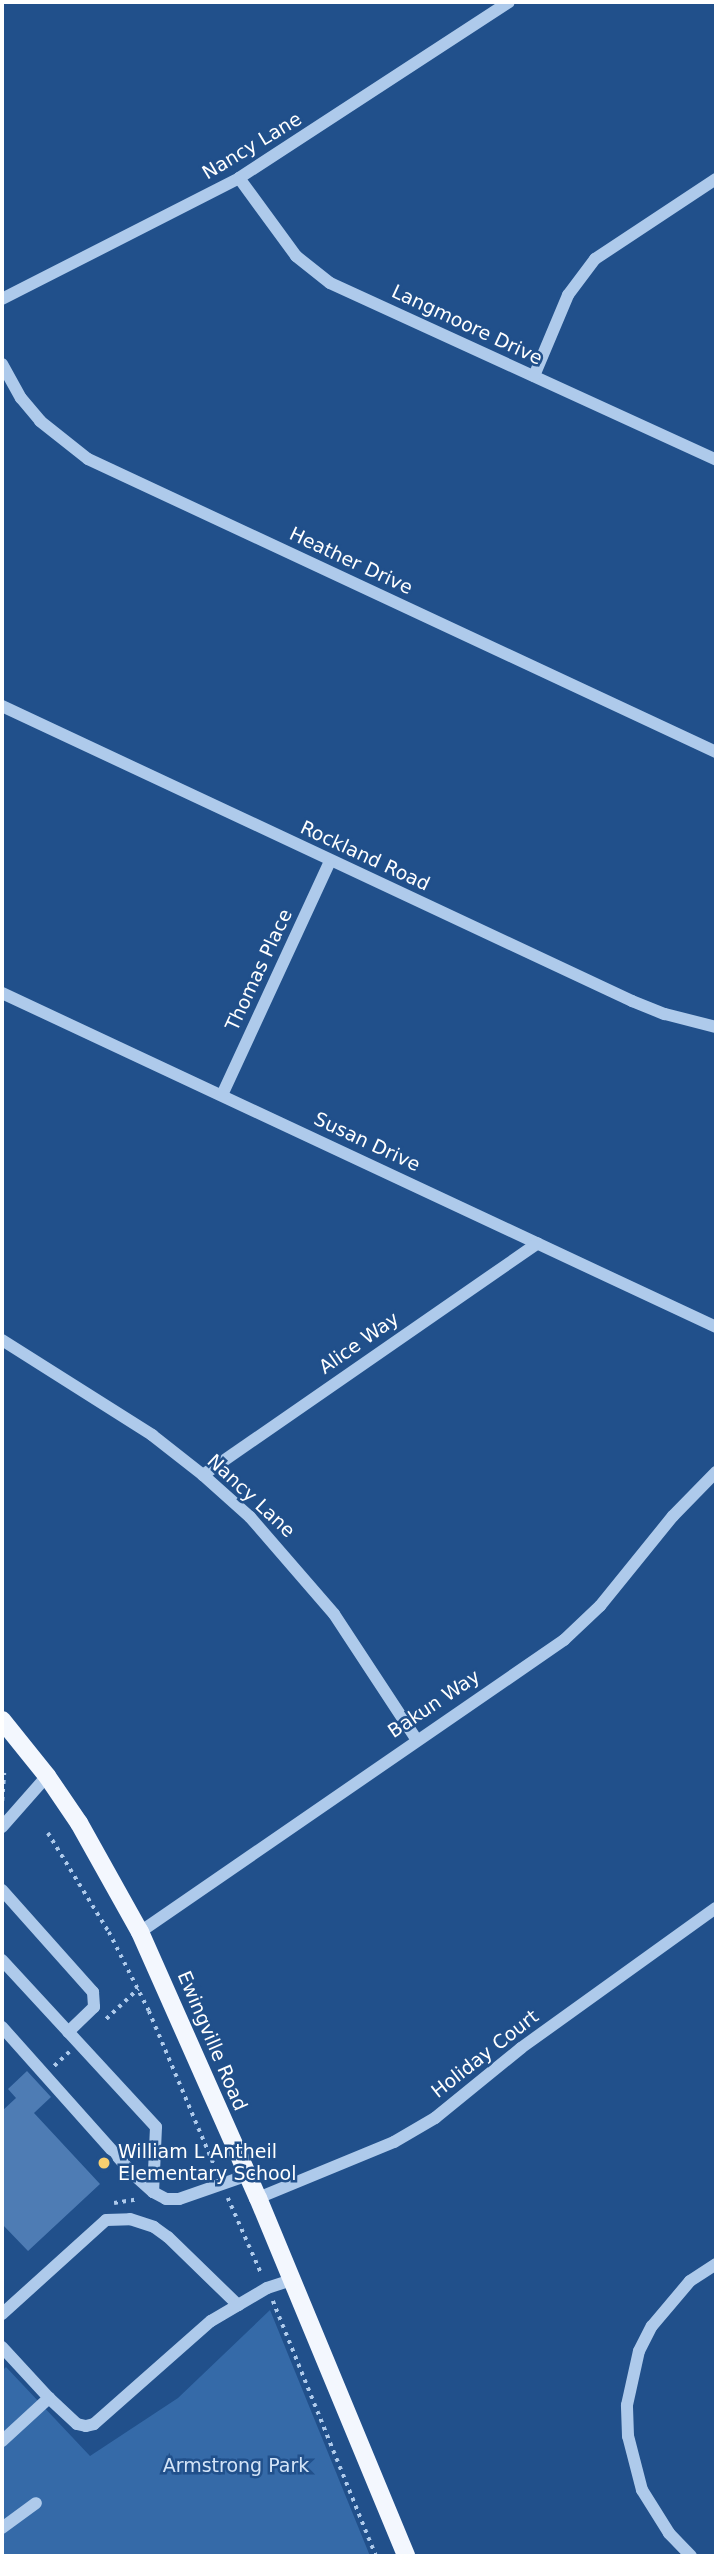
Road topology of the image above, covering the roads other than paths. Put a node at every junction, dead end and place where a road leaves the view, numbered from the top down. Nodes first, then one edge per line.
1 (509, 2) edge
2 (239, 178) junction
3 (716, 179) edge
4 (2, 299) edge
5 (2, 364) edge
6 (534, 376) junction
7 (716, 460) edge
8 (2, 706) edge
9 (716, 752) edge
10 (330, 861) junction
11 (2, 993) edge
12 (716, 1027) edge
13 (222, 1096) junction
14 (538, 1243) junction
15 (716, 1327) edge
16 (2, 1340) edge
17 (716, 1472) edge
18 (203, 1475) junction
19 (2, 1720) edge
20 (416, 1739) junction
21 (47, 1776) junction
22 (2, 1827) edge
23 (2, 1890) edge
24 (716, 1908) edge
25 (140, 1932) junction
26 (2, 1961) edge
27 (2, 2027) edge
28 (68, 2032) junction
29 (248, 2175) junction
30 (153, 2192) junction
31 (258, 2199) junction
32 (716, 2264) edge
33 (290, 2280) junction
34 (238, 2305) junction
35 (2, 2314) edge
36 (2, 2347) edge
37 (49, 2398) junction
38 (2, 2441) edge
39 (36, 2503) dead end
40 (2, 2528) edge
41 (406, 2556) edge
42 (691, 2556) edge

1 - 2 street, Nancy Lane
2 - 4 street, Nancy Lane
2 - 6 street, Langmoore Drive
3 - 6 street
5 - 9 street, Heather Drive
6 - 7 street, Langmoore Drive
8 - 10 street, Rockland Road
10 - 12 street, Rockland Road
10 - 13 street, Thomas Place
11 - 13 street, Susan Drive
13 - 14 street, Susan Drive
14 - 15 street, Susan Drive
14 - 18 street, Alice Way
16 - 18 street, Nancy Lane
17 - 20 street, Bakun Way
18 - 20 street, Nancy Lane
19 - 21 main road, Ewingville Road
20 - 25 street, Bakun Way
21 - 22 street
21 - 25 main road, Ewingville Road
23 - 28 street
24 - 31 street, Holiday Court
25 - 29 main road, Ewingville Road
26 - 28 street
27 - 30 street
28 - 30 street
29 - 30 street
29 - 31 main road, Ewingville Road
31 - 33 main road, Ewingville Road
32 - 42 street
33 - 34 street
33 - 41 main road, Ewingville Road
34 - 35 street
34 - 37 street
36 - 37 street
37 - 38 street
39 - 40 street

